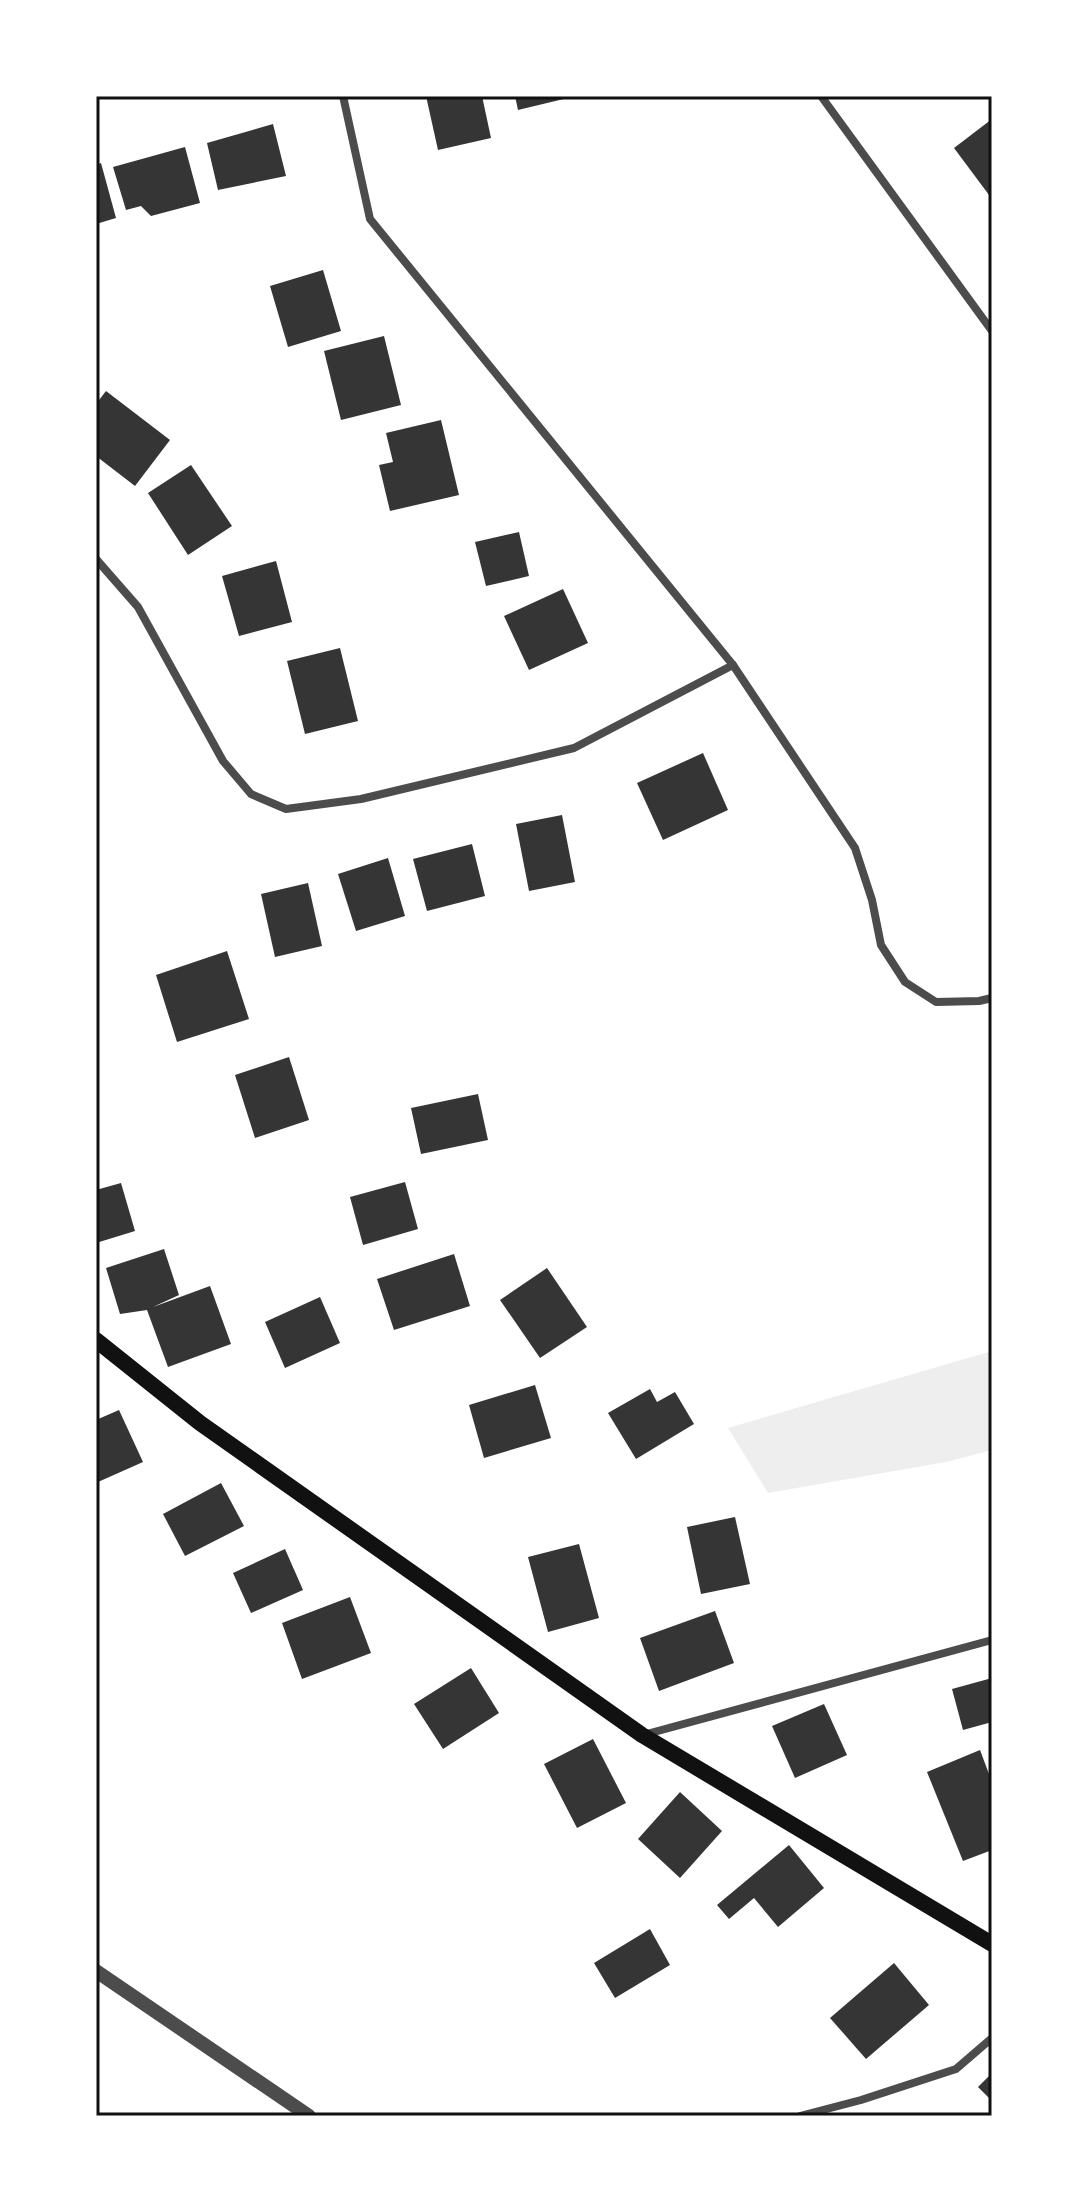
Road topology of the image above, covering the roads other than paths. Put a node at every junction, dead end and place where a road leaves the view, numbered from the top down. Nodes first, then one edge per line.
1 (343, 96) edge
2 (821, 96) edge
3 (992, 331) edge
4 (96, 559) edge
5 (733, 665) junction
6 (992, 998) edge
7 (96, 1340) edge
8 (992, 1640) edge
9 (642, 1735) junction
10 (992, 1944) edge
11 (96, 1971) edge
12 (992, 2038) edge
13 (309, 2116) edge
14 (800, 2116) edge

1 - 5 street
2 - 3 street
4 - 5 street
5 - 6 street
7 - 9 main road
8 - 9 street
9 - 10 main road
11 - 13 street
12 - 14 street

